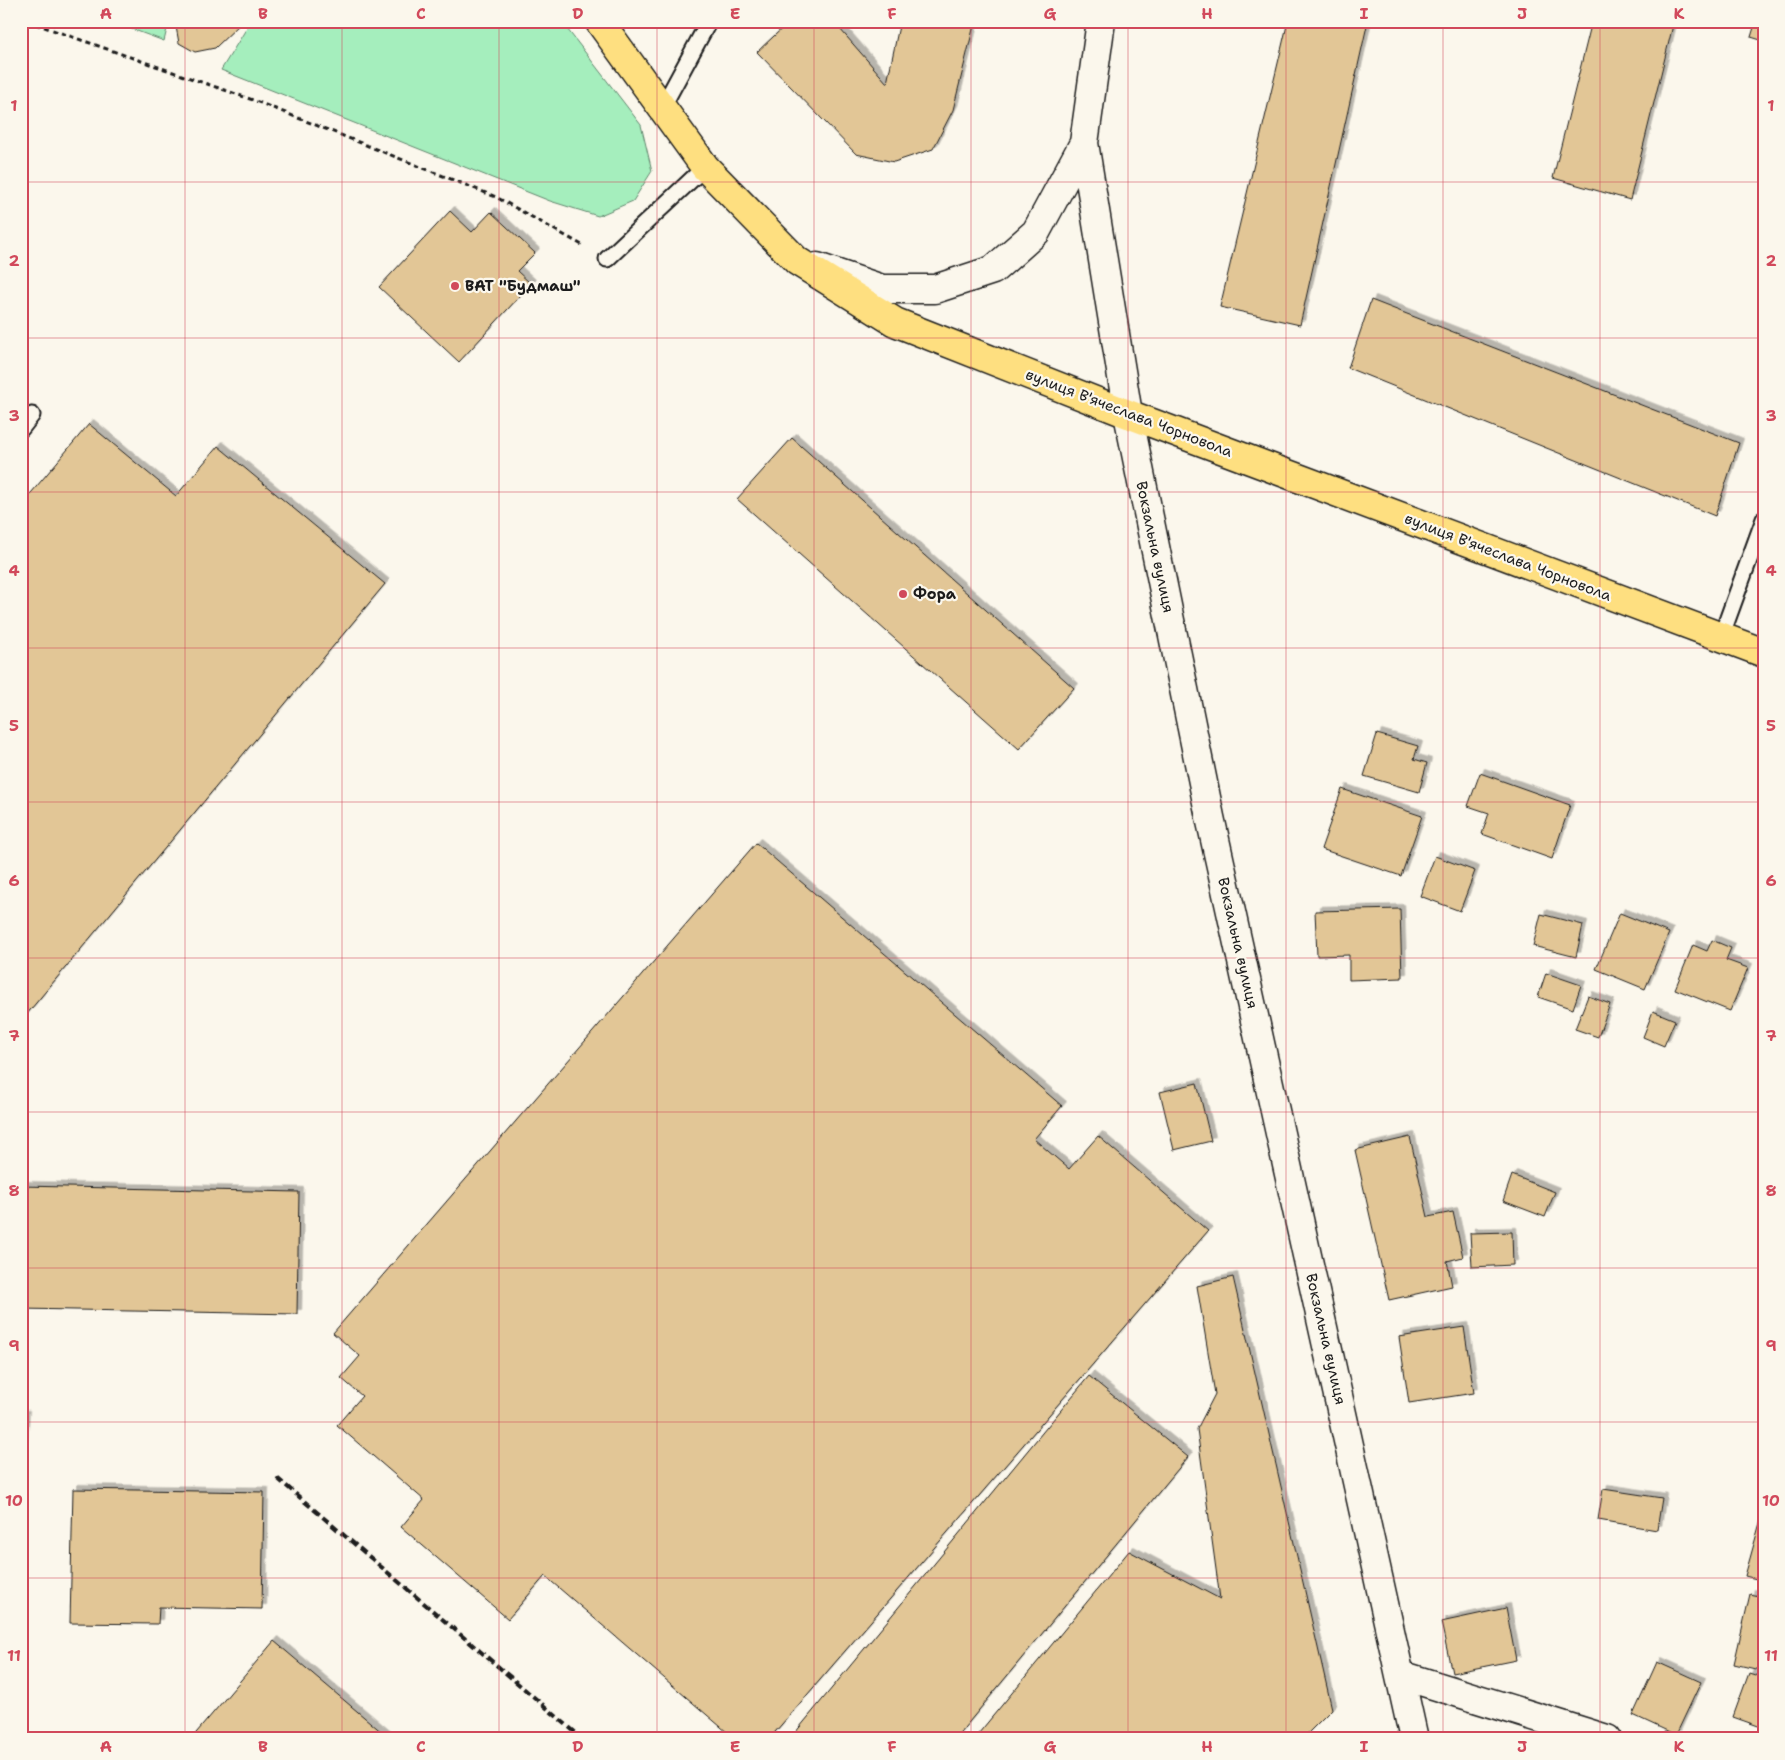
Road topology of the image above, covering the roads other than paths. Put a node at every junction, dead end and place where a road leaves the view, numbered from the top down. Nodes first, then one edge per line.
1 (599, 21) edge
2 (709, 21) edge
3 (1102, 21) edge
4 (662, 108) junction
5 (1084, 143) junction
6 (705, 167) junction
7 (607, 259) road end
8 (797, 261) junction
9 (1128, 414) junction
10 (32, 415) dead end
11 (21, 429) edge
12 (1764, 519) edge
13 (1721, 637) junction
14 (1764, 654) edge
15 (1401, 1674) junction
16 (1414, 1739) edge
17 (1607, 1739) edge

1 - 4 main road, вулиця В'ячеслава Чорновола
2 - 4 lane
3 - 5 street, Вокзальна вулиця
4 - 6 main road, вулиця В'ячеслава Чорновола
5 - 8 street, Вокзальна вулиця
5 - 9 street, Вокзальна вулиця
6 - 7 lane
6 - 8 main road, вулиця В'ячеслава Чорновола
8 - 9 main road, вулиця В'ячеслава Чорновола
9 - 13 main road, вулиця В'ячеслава Чорновола
9 - 15 street, Вокзальна вулиця
10 - 11 lane
12 - 13 lane
13 - 14 main road, вулиця В'ячеслава Чорновола
15 - 16 street, Вокзальна вулиця
15 - 17 street

